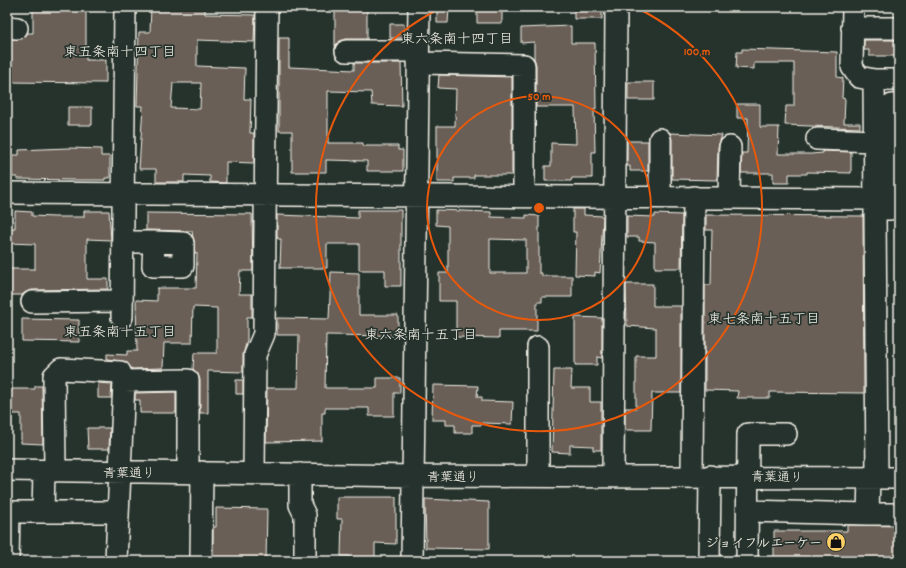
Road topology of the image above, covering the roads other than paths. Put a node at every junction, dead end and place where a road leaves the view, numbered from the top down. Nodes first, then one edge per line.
1 (125, 7) edge
2 (267, 7) edge
3 (419, 7) edge
4 (616, 7) edge
5 (853, 7) edge
6 (852, 28) junction
7 (899, 28) edge
8 (346, 51) dead end
9 (418, 57) junction
10 (874, 80) junction
11 (899, 80) edge
12 (899, 105) edge
13 (660, 139) dead end
14 (816, 139) dead end
15 (888, 140) edge
16 (730, 147) dead end
17 (7, 193) edge
18 (123, 194) junction
19 (266, 194) junction
20 (417, 195) junction
21 (524, 195) junction
22 (615, 196) junction
23 (660, 196) junction
24 (694, 197) junction
25 (729, 197) junction
26 (885, 209) edge
27 (123, 242) junction
28 (154, 242) dead end
29 (32, 302) dead end
30 (538, 346) dead end
31 (124, 380) junction
32 (786, 434) dead end
33 (7, 470) edge
34 (50, 471) junction
35 (119, 472) junction
36 (195, 472) junction
37 (254, 473) junction
38 (300, 474) junction
39 (414, 476) junction
40 (538, 476) junction
41 (613, 476) junction
42 (701, 476) junction
43 (749, 476) junction
44 (873, 478) junction
45 (899, 478) edge
46 (43, 512) junction
47 (118, 512) junction
48 (748, 512) junction
49 (868, 514) junction
50 (899, 514) edge
51 (8, 561) edge
52 (116, 561) edge
53 (201, 561) edge
54 (305, 561) edge
55 (412, 561) edge
56 (709, 561) edge
57 (747, 561) edge

1 - 18 street
2 - 19 street
3 - 9 street
4 - 22 street
5 - 6 street
6 - 7 street
6 - 10 street
8 - 9 street
9 - 20 street
9 - 21 street
10 - 11 street
10 - 15 street
12 - 15 street
13 - 23 street
14 - 15 street
15 - 26 street
16 - 25 street
17 - 18 street
18 - 19 street
18 - 27 street
19 - 20 street
19 - 37 street
20 - 21 street
20 - 39 street
21 - 22 street
22 - 23 street
22 - 41 street
23 - 24 street
24 - 25 street
24 - 42 street
25 - 26 street
26 - 44 street
27 - 28 street
27 - 29 street
30 - 40 street
31 - 34 street
31 - 35 street
31 - 36 street
32 - 43 street
33 - 34 street, 青葉通り
34 - 35 street, 青葉通り
34 - 46 street
35 - 36 street, 青葉通り
35 - 47 street
36 - 37 street, 青葉通り
36 - 53 street
37 - 38 street, 青葉通り
38 - 39 street, 青葉通り
38 - 54 street
39 - 40 street, 青葉通り
39 - 55 street
40 - 41 street, 青葉通り
41 - 42 street, 青葉通り
42 - 43 street, 青葉通り
42 - 56 street
43 - 44 street, 青葉通り
43 - 48 street
44 - 45 street, 青葉通り
44 - 49 street
46 - 47 street
46 - 51 street
47 - 52 street
48 - 49 street
48 - 57 street
49 - 50 street

